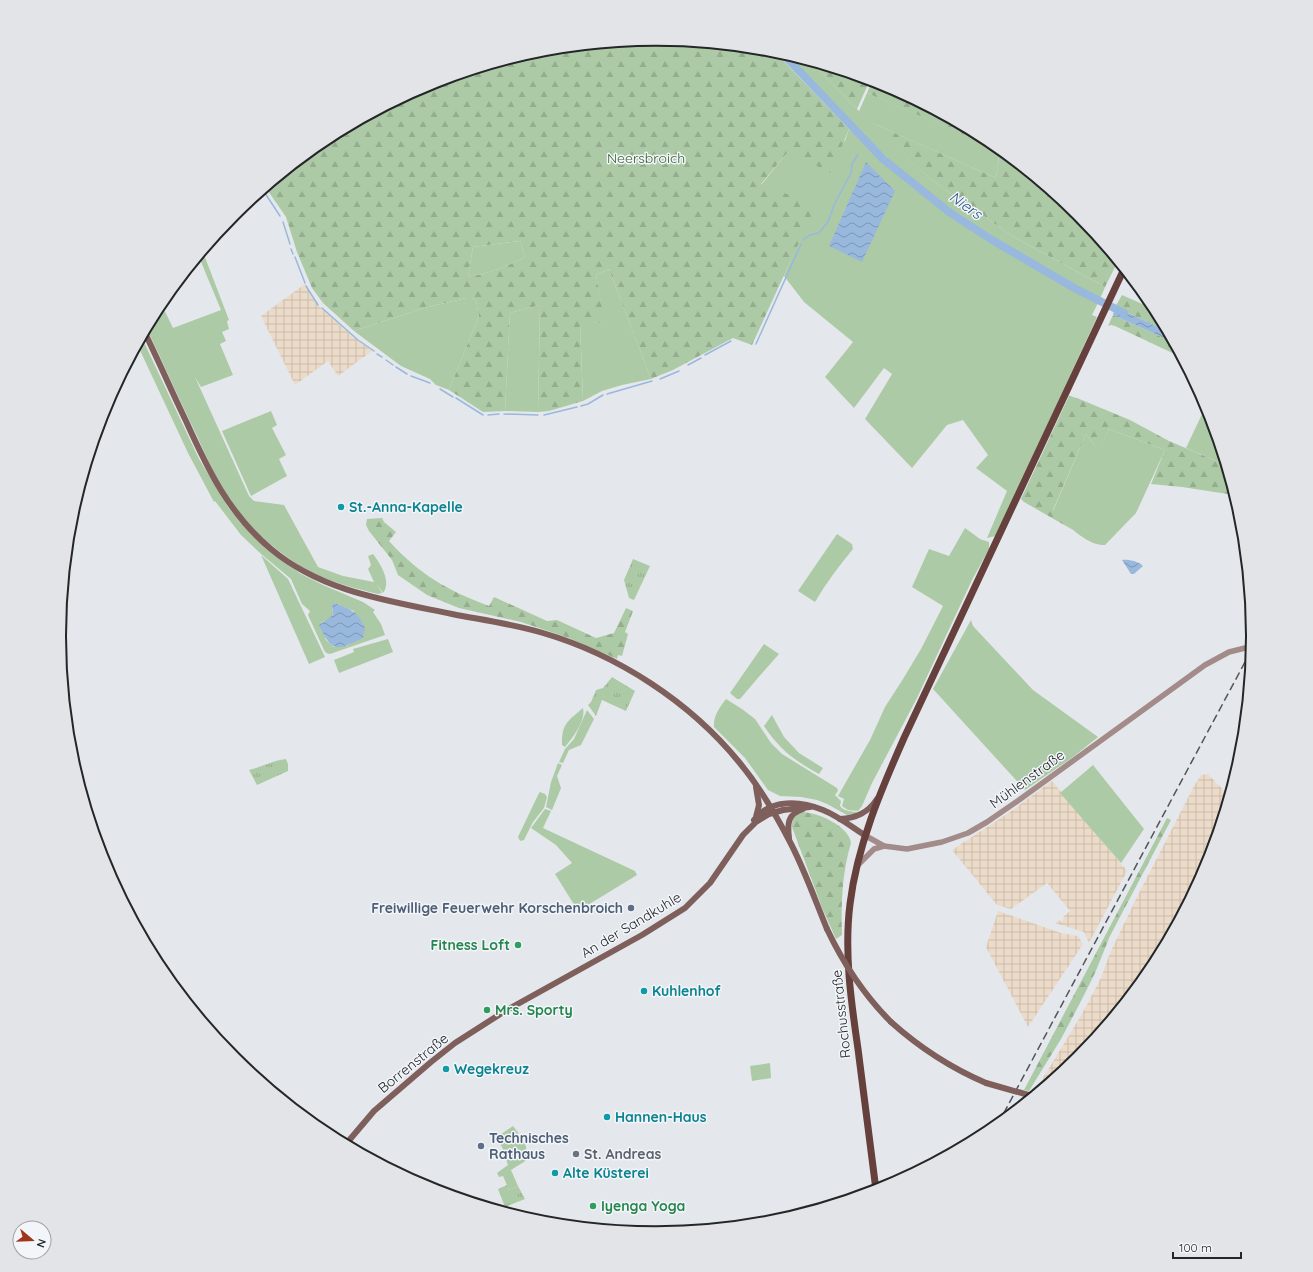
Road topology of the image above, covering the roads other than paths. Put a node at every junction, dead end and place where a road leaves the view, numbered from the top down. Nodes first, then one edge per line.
1 (1122, 273) edge
2 (148, 338) edge
3 (1246, 648) edge
4 (755, 783) junction
5 (880, 795) junction
6 (810, 806) junction
7 (772, 810) junction
8 (756, 818) junction
9 (840, 819) junction
10 (745, 832) junction
11 (866, 836) junction
12 (790, 841) junction
13 (884, 846) junction
14 (858, 865) junction
15 (505, 1011) joint
16 (1028, 1095) edge
17 (350, 1140) edge
18 (875, 1184) edge

1 - 5 main road, Rochusstraße
2 - 4 main road
3 - 13 street, Mühlenstraße
4 - 7 main road
4 - 8 main road
5 - 9 main road
5 - 11 main road, Rochusstraße
6 - 7 main road, Mühlenstraße
6 - 9 main road, Mühlenstraße
6 - 12 main road
7 - 8 main road, An der Sandkuhle
7 - 10 main road, An der Sandkuhle
7 - 12 main road
8 - 10 main road, An der Sandkuhle
9 - 11 main road, Mühlenstraße
10 - 15 main road, An der Sandkuhle
11 - 13 street, Mühlenstraße
11 - 14 main road, Rochusstraße
12 - 16 main road, bridge
13 - 14 street
14 - 18 main road, Rochusstraße
15 - 17 main road, Borrenstraße

